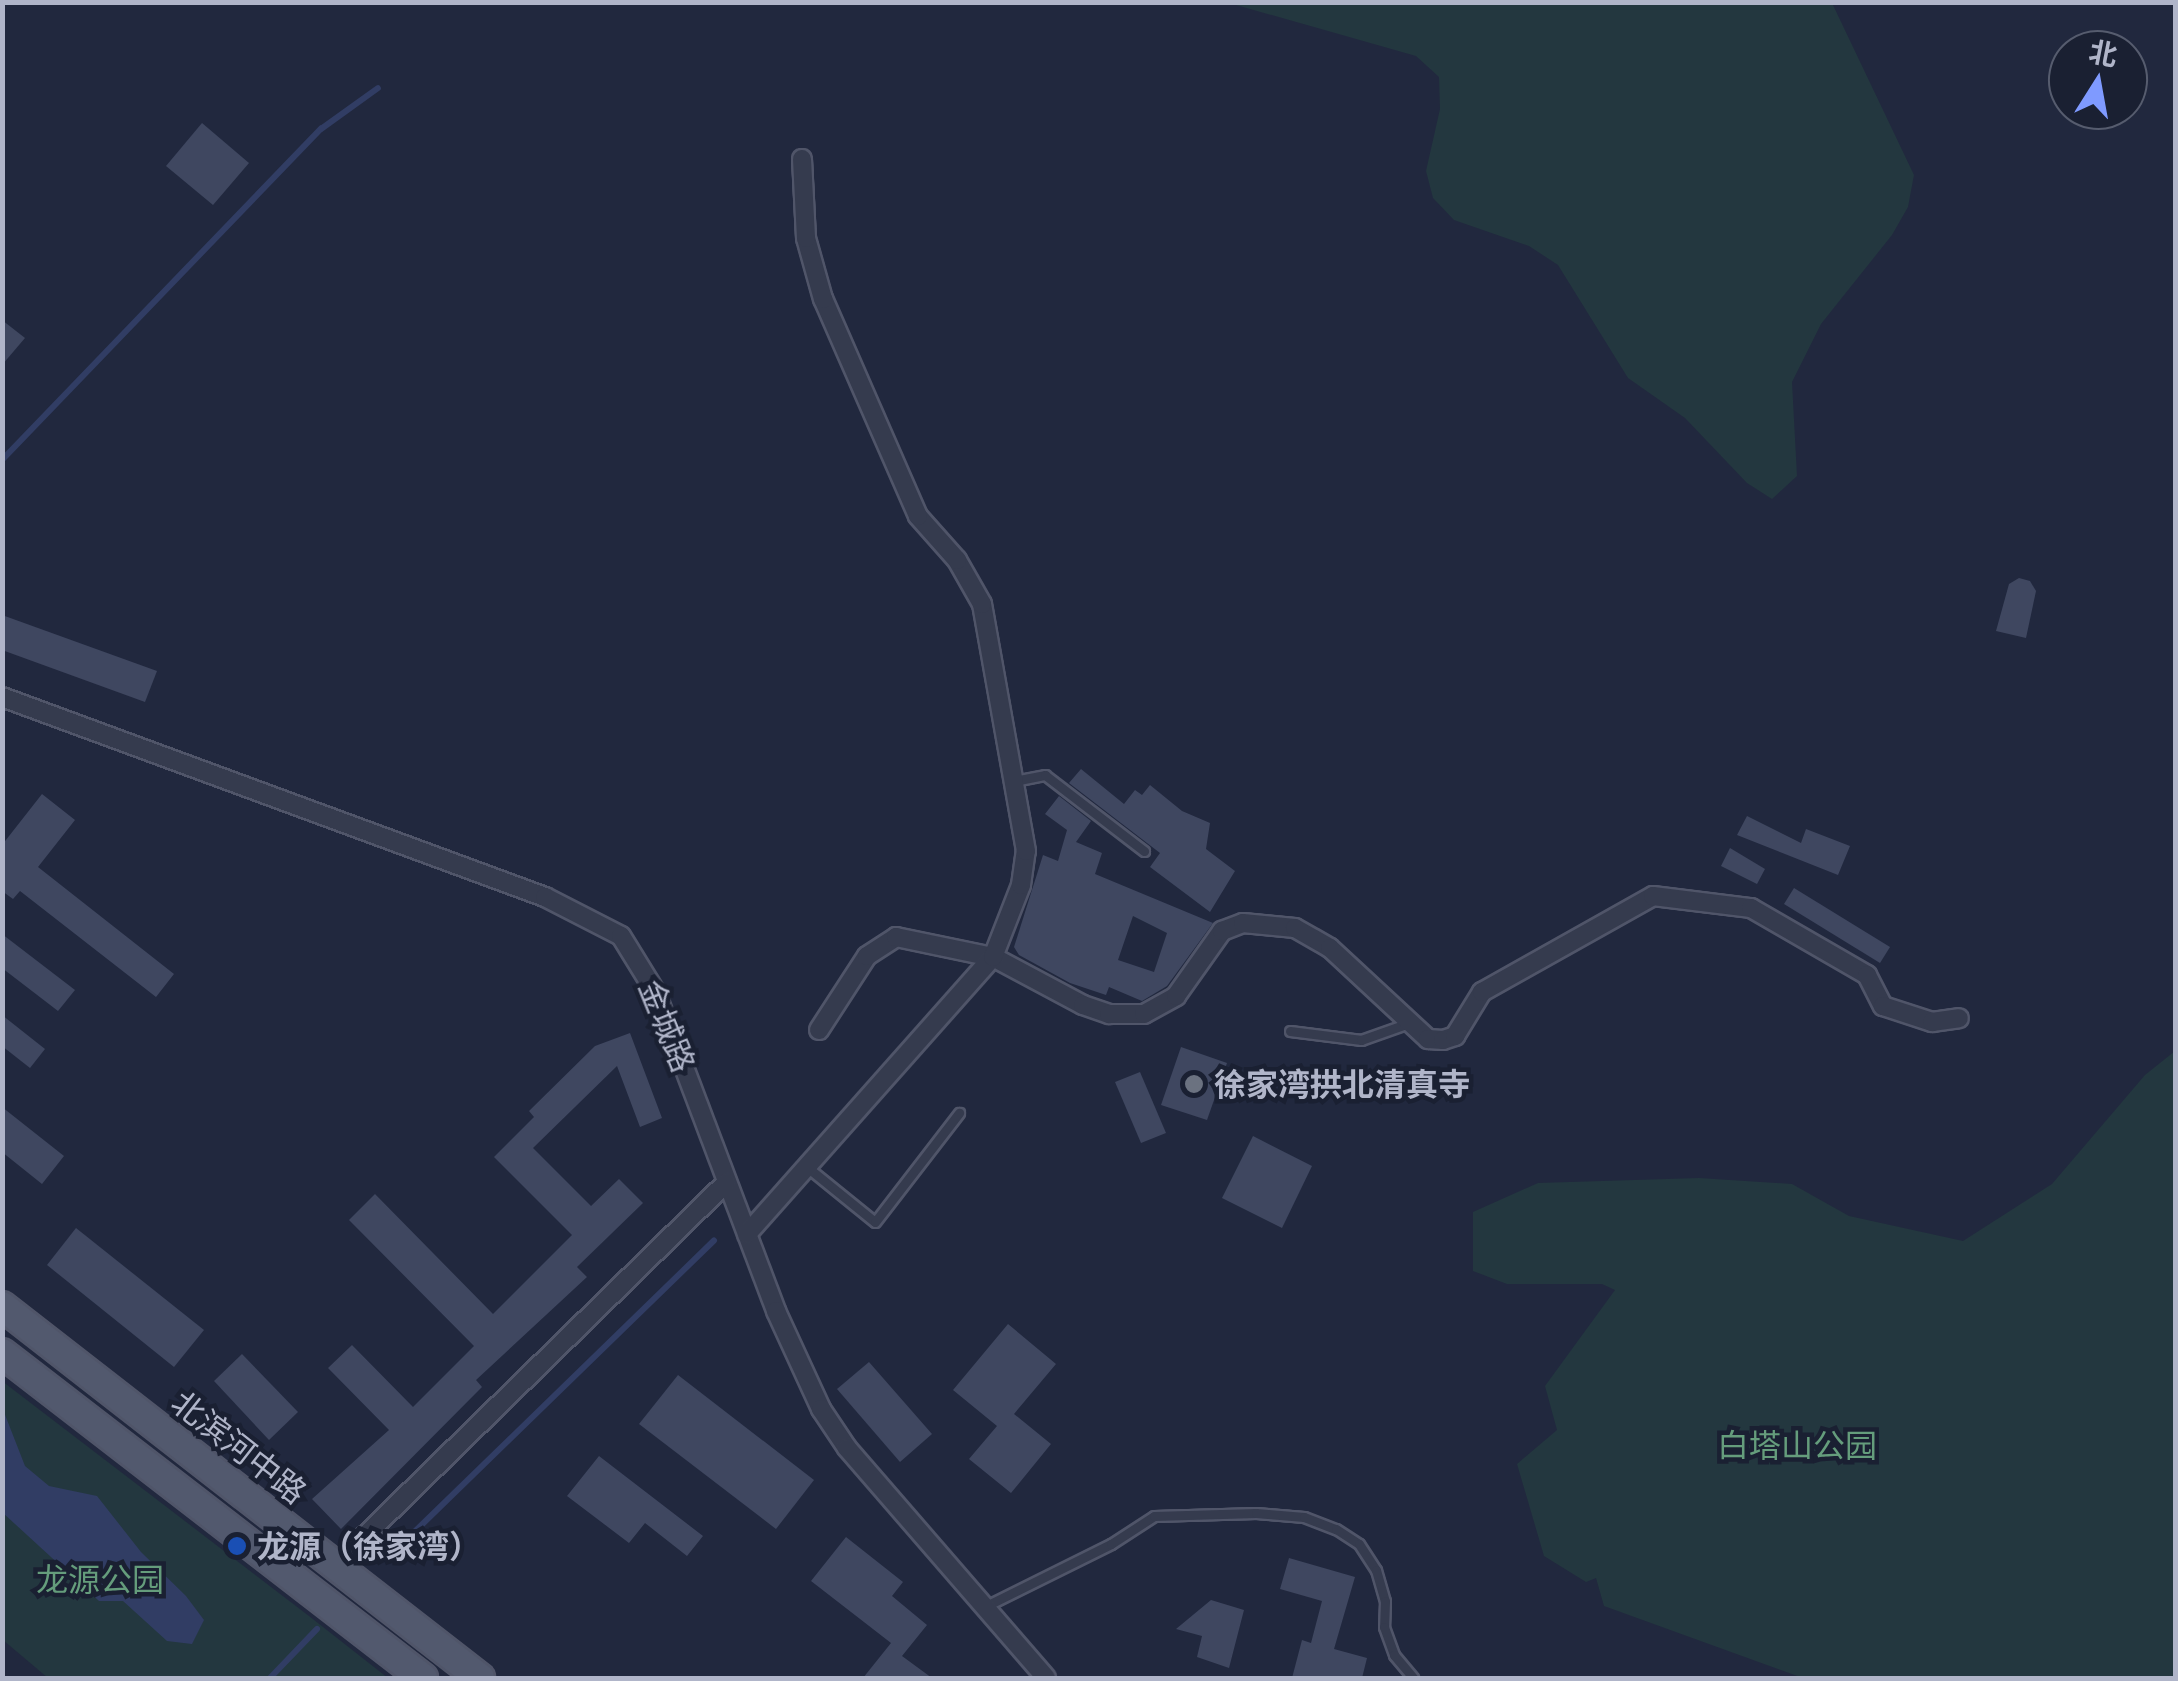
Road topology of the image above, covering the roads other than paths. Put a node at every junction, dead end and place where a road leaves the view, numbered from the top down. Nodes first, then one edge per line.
1 (802, 159) dead end
2 (2, 697) edge
3 (1014, 781) junction
4 (1144, 851) dead end
5 (994, 957) junction
6 (1959, 1018) dead end
7 (1409, 1023) junction
8 (820, 1030) dead end
9 (1290, 1030) dead end
10 (959, 1113) dead end
11 (807, 1167) junction
12 (728, 1182) junction
13 (747, 1234) junction
14 (2, 1306) edge
15 (2, 1353) edge
16 (334, 1566) junction
17 (984, 1606) junction
18 (423, 1678) edge
19 (480, 1678) edge
20 (1046, 1678) edge
21 (1413, 1678) edge

1 - 3 street
2 - 12 street, 金城路
3 - 4 lane
3 - 5 street
5 - 7 street
5 - 8 street
5 - 11 street
6 - 7 street
7 - 9 lane
10 - 11 lane
11 - 13 street
12 - 13 street, 金城路
12 - 16 street
13 - 17 street, 金城路
14 - 16 main road, 北滨河中路
15 - 18 main road
16 - 19 main road, 北滨河中路
17 - 20 street, 金城路
17 - 21 lane

